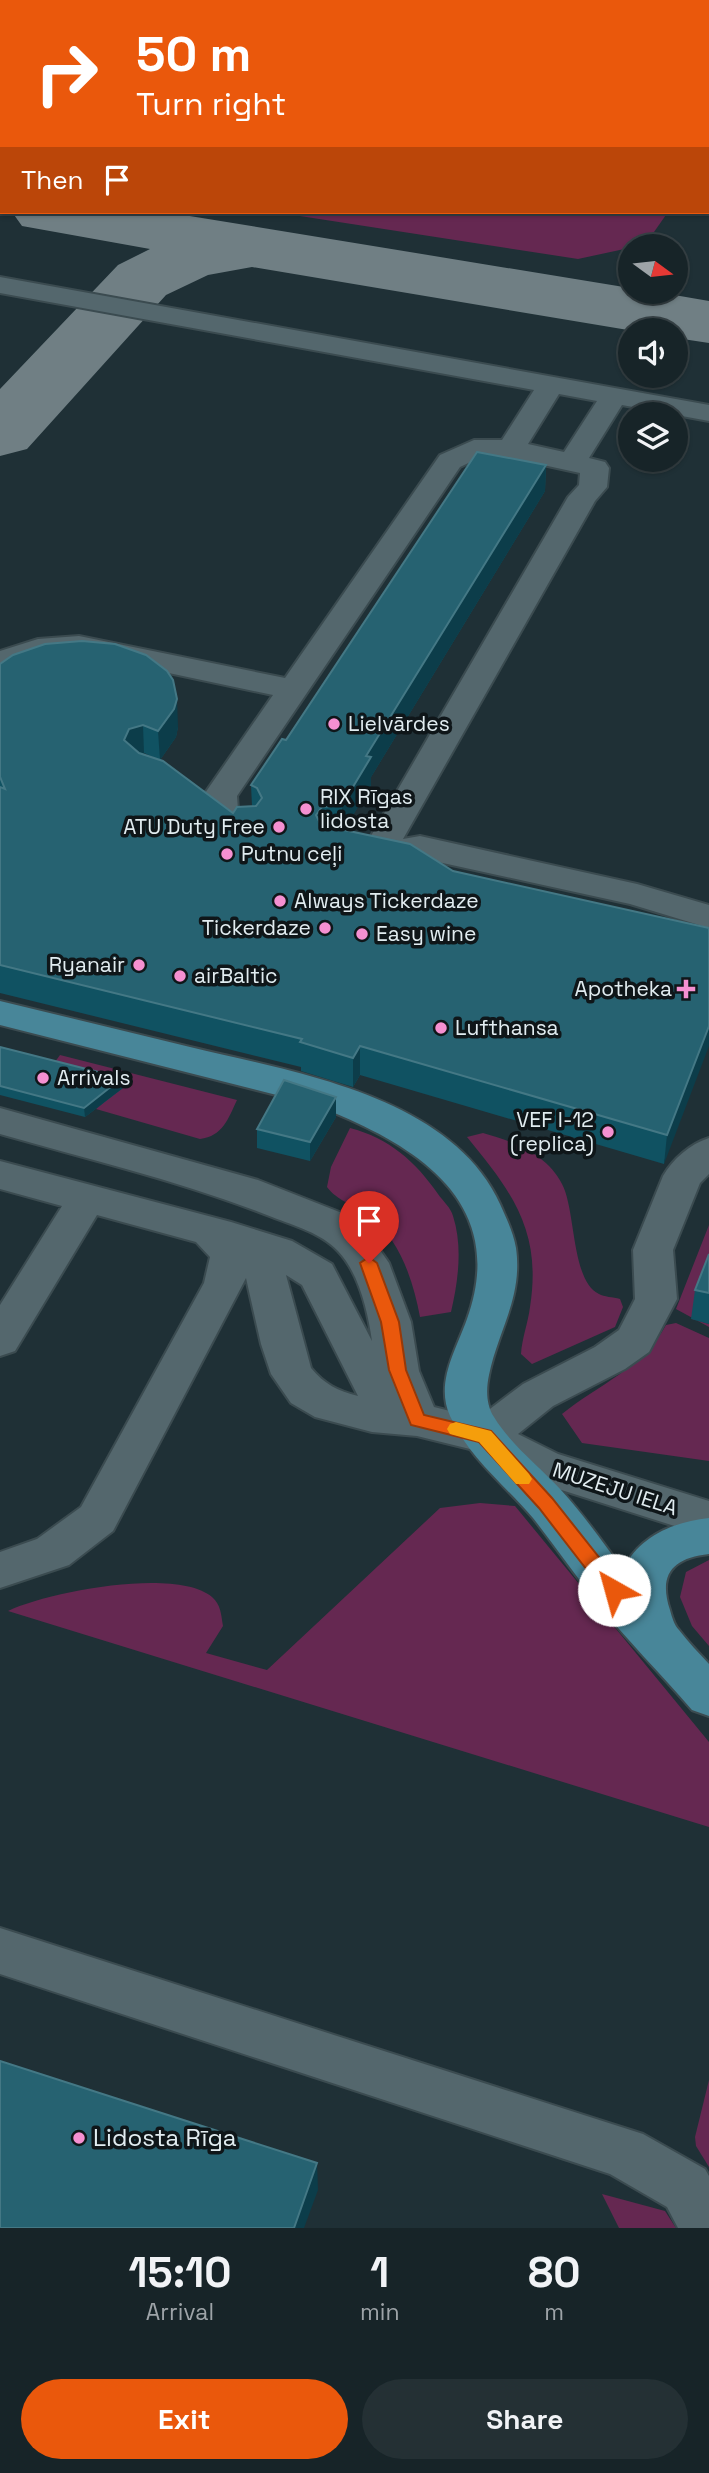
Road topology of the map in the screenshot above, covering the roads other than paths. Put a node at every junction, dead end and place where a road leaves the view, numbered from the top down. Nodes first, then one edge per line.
1 (0, 285) edge
2 (551, 384) junction
3 (613, 397) junction
4 (709, 413) edge
5 (511, 449) junction
6 (450, 461) junction
7 (572, 462) junction
8 (583, 497) junction
9 (0, 663) edge
10 (292, 689) junction
11 (187, 781) edge
12 (224, 790) junction
13 (244, 825) edge
14 (335, 845) edge
15 (377, 853) junction
16 (709, 917) edge
17 (0, 1013) edge
18 (0, 1121) edge
19 (709, 1152) edge
20 (0, 1175) edge
21 (87, 1198) junction
22 (220, 1233) junction
23 (0, 1340) edge
24 (417, 1420) junction
25 (485, 1436) junction
26 (709, 1519) edge
27 (709, 1536) edge
28 (0, 1570) edge
29 (655, 1636) junction
30 (709, 1696) edge
31 (0, 1951) edge
32 (708, 2228) edge

1 - 2 street
2 - 3 street
2 - 5 street
3 - 4 street
3 - 7 street
5 - 6 street
5 - 7 street
6 - 8 street
6 - 10 street
7 - 8 street
8 - 15 street
9 - 10 street
10 - 12 street
11 - 12 street
12 - 13 street
14 - 15 street
15 - 16 street
17 - 25 main road
18 - 24 street
19 - 25 street
20 - 21 street
21 - 22 street
21 - 23 street
22 - 24 street
22 - 24 street, MUZEJU IELA
22 - 28 street
24 - 25 street, MUZEJU IELA
25 - 26 street, MUZEJU IELA
25 - 29 main road
27 - 29 main road
29 - 30 main road
31 - 32 street

